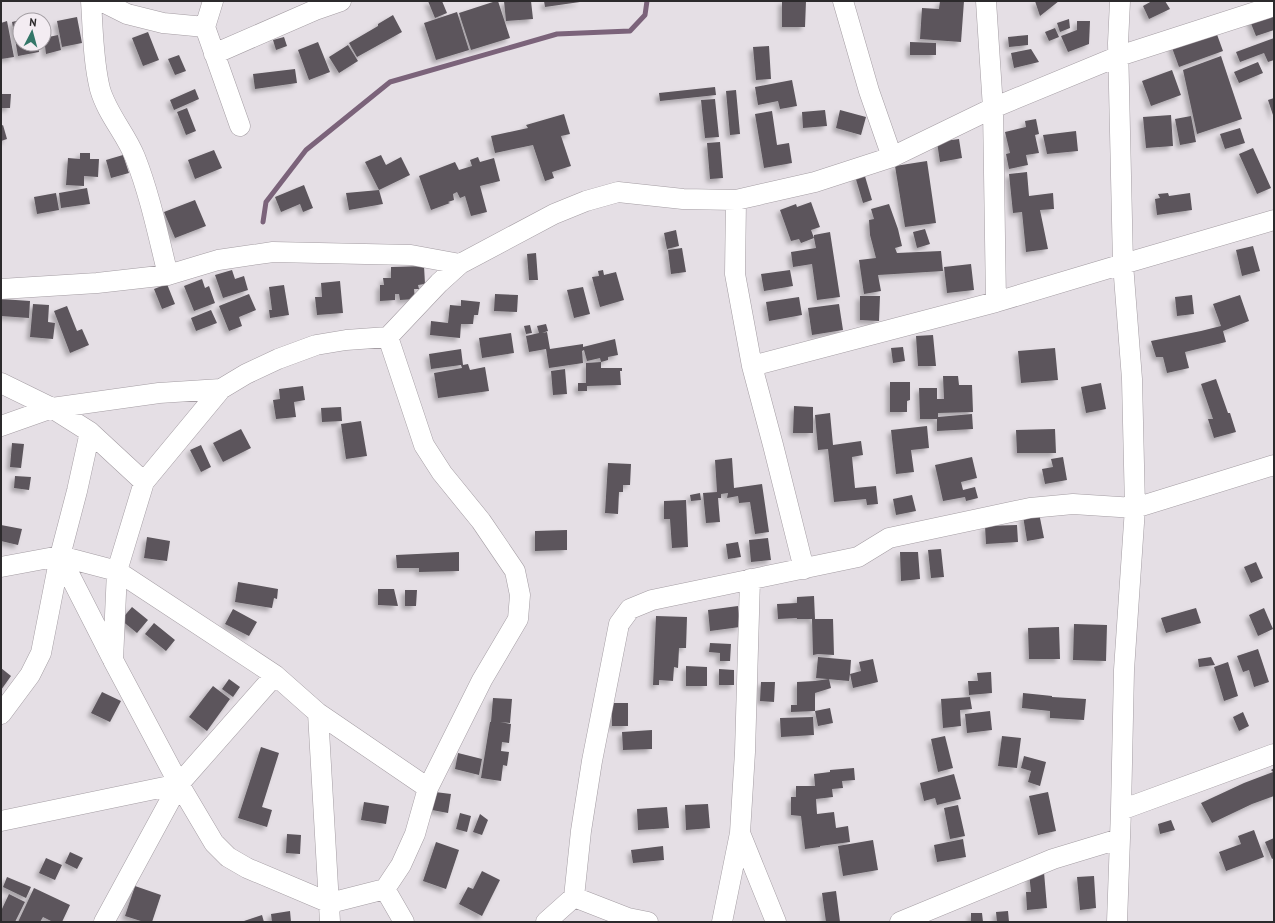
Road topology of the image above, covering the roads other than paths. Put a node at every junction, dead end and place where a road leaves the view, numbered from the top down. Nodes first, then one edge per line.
1 (91, 1) edge
2 (102, 1) edge
3 (213, 1) edge
4 (341, 1) edge
5 (843, 1) edge
6 (986, 1) edge
7 (1120, 1) edge
8 (1274, 6) edge
9 (205, 27) junction
10 (214, 54) junction
11 (1119, 56) junction
12 (993, 108) junction
13 (240, 126) dead end
14 (892, 157) junction
15 (736, 200) junction
16 (1274, 220) edge
17 (460, 264) junction
18 (1123, 264) junction
19 (168, 275) junction
20 (1, 289) edge
21 (996, 302) junction
22 (388, 338) junction
23 (752, 366) junction
24 (1, 383) edge
25 (221, 389) junction
26 (52, 408) junction
27 (1, 426) edge
28 (90, 432) junction
29 (1274, 465) edge
30 (144, 482) junction
31 (1135, 508) junction
32 (60, 556) junction
33 (1, 567) edge
34 (804, 569) junction
35 (117, 571) junction
36 (750, 580) junction
37 (113, 660) junction
38 (275, 675) junction
39 (318, 713) junction
40 (1, 714) edge
41 (1274, 754) edge
42 (179, 784) junction
43 (428, 788) junction
44 (1121, 810) junction
45 (1, 821) edge
46 (740, 833) junction
47 (1119, 839) junction
48 (385, 889) junction
49 (574, 897) junction
50 (330, 912) edge
51 (626, 920) edge
52 (104, 922) edge
53 (404, 922) edge
54 (546, 922) edge
55 (648, 922) edge
56 (722, 922) edge
57 (776, 922) edge
58 (900, 922) edge
59 (1117, 922) edge

1 - 19 street
2 - 9 street
3 - 9 street
4 - 10 street
5 - 14 street
6 - 12 street
7 - 11 street
8 - 11 street
9 - 10 street
10 - 13 street
11 - 12 street
11 - 18 street
12 - 14 street
12 - 21 street
14 - 15 street
15 - 17 street
15 - 23 street
16 - 18 street
17 - 19 street
17 - 22 street
18 - 21 street
18 - 31 street
19 - 20 street
21 - 23 street
22 - 25 street
22 - 43 street
23 - 34 street
24 - 26 street
25 - 26 street
25 - 30 street
26 - 27 street
26 - 28 street
28 - 30 street
28 - 32 street
29 - 31 street
30 - 35 street
31 - 34 street
31 - 44 street
32 - 33 street
32 - 35 street
32 - 37 street
32 - 40 street
34 - 36 street
35 - 37 street
35 - 38 street
36 - 46 street
36 - 49 street
37 - 42 street
38 - 39 street
38 - 42 street
39 - 43 street
39 - 50 street
41 - 44 street
42 - 45 street
42 - 50 street
42 - 52 street
43 - 48 street
44 - 47 street
46 - 56 street
46 - 57 street
47 - 58 street
47 - 59 street
48 - 50 street
48 - 53 street
49 - 51 street
49 - 54 street
51 - 55 street

